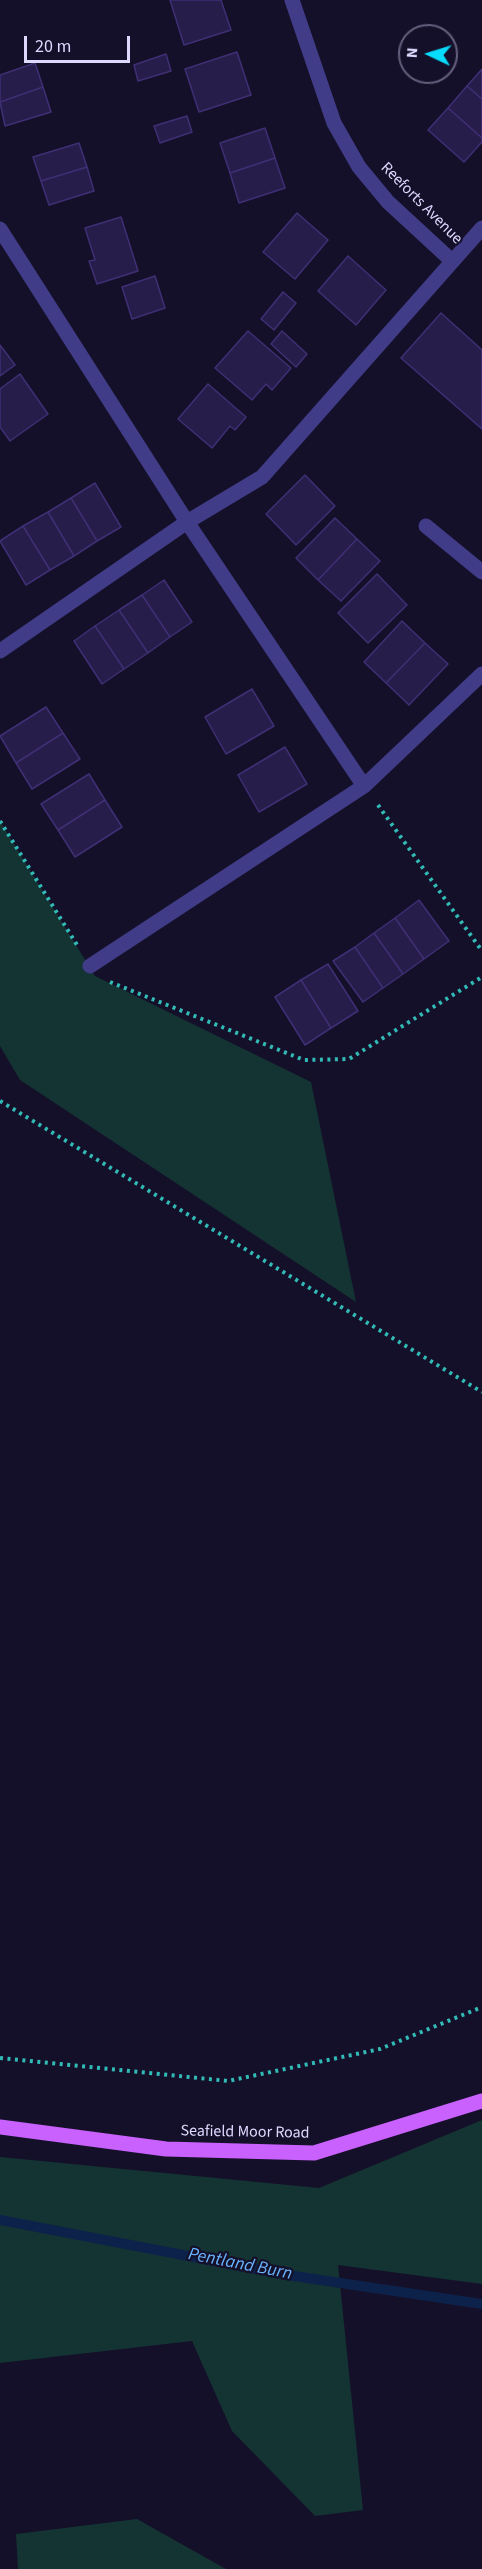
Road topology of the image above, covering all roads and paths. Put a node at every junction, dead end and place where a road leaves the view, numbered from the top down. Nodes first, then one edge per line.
1 (292, 0) edge
2 (482, 228) edge
3 (0, 229) edge
4 (452, 261) junction
5 (187, 522) junction
6 (426, 526) dead end
7 (482, 573) edge
8 (0, 651) edge
9 (482, 674) edge
10 (364, 786) junction
11 (0, 820) edge
12 (482, 951) edge
13 (90, 966) junction
14 (482, 977) edge
15 (0, 1101) edge
16 (482, 1392) edge
17 (482, 2007) edge
18 (0, 2058) edge
19 (482, 2101) edge
20 (0, 2127) edge

1 - 4 street, Reeforts Avenue
2 - 4 street, Reeforts Avenue
3 - 5 street
4 - 5 street
5 - 8 street
5 - 10 street
6 - 7 street
9 - 10 street
10 - 12 path
10 - 13 street
11 - 13 path
13 - 14 path
15 - 16 path
17 - 18 path
19 - 20 main road, Seafield Moor Road

